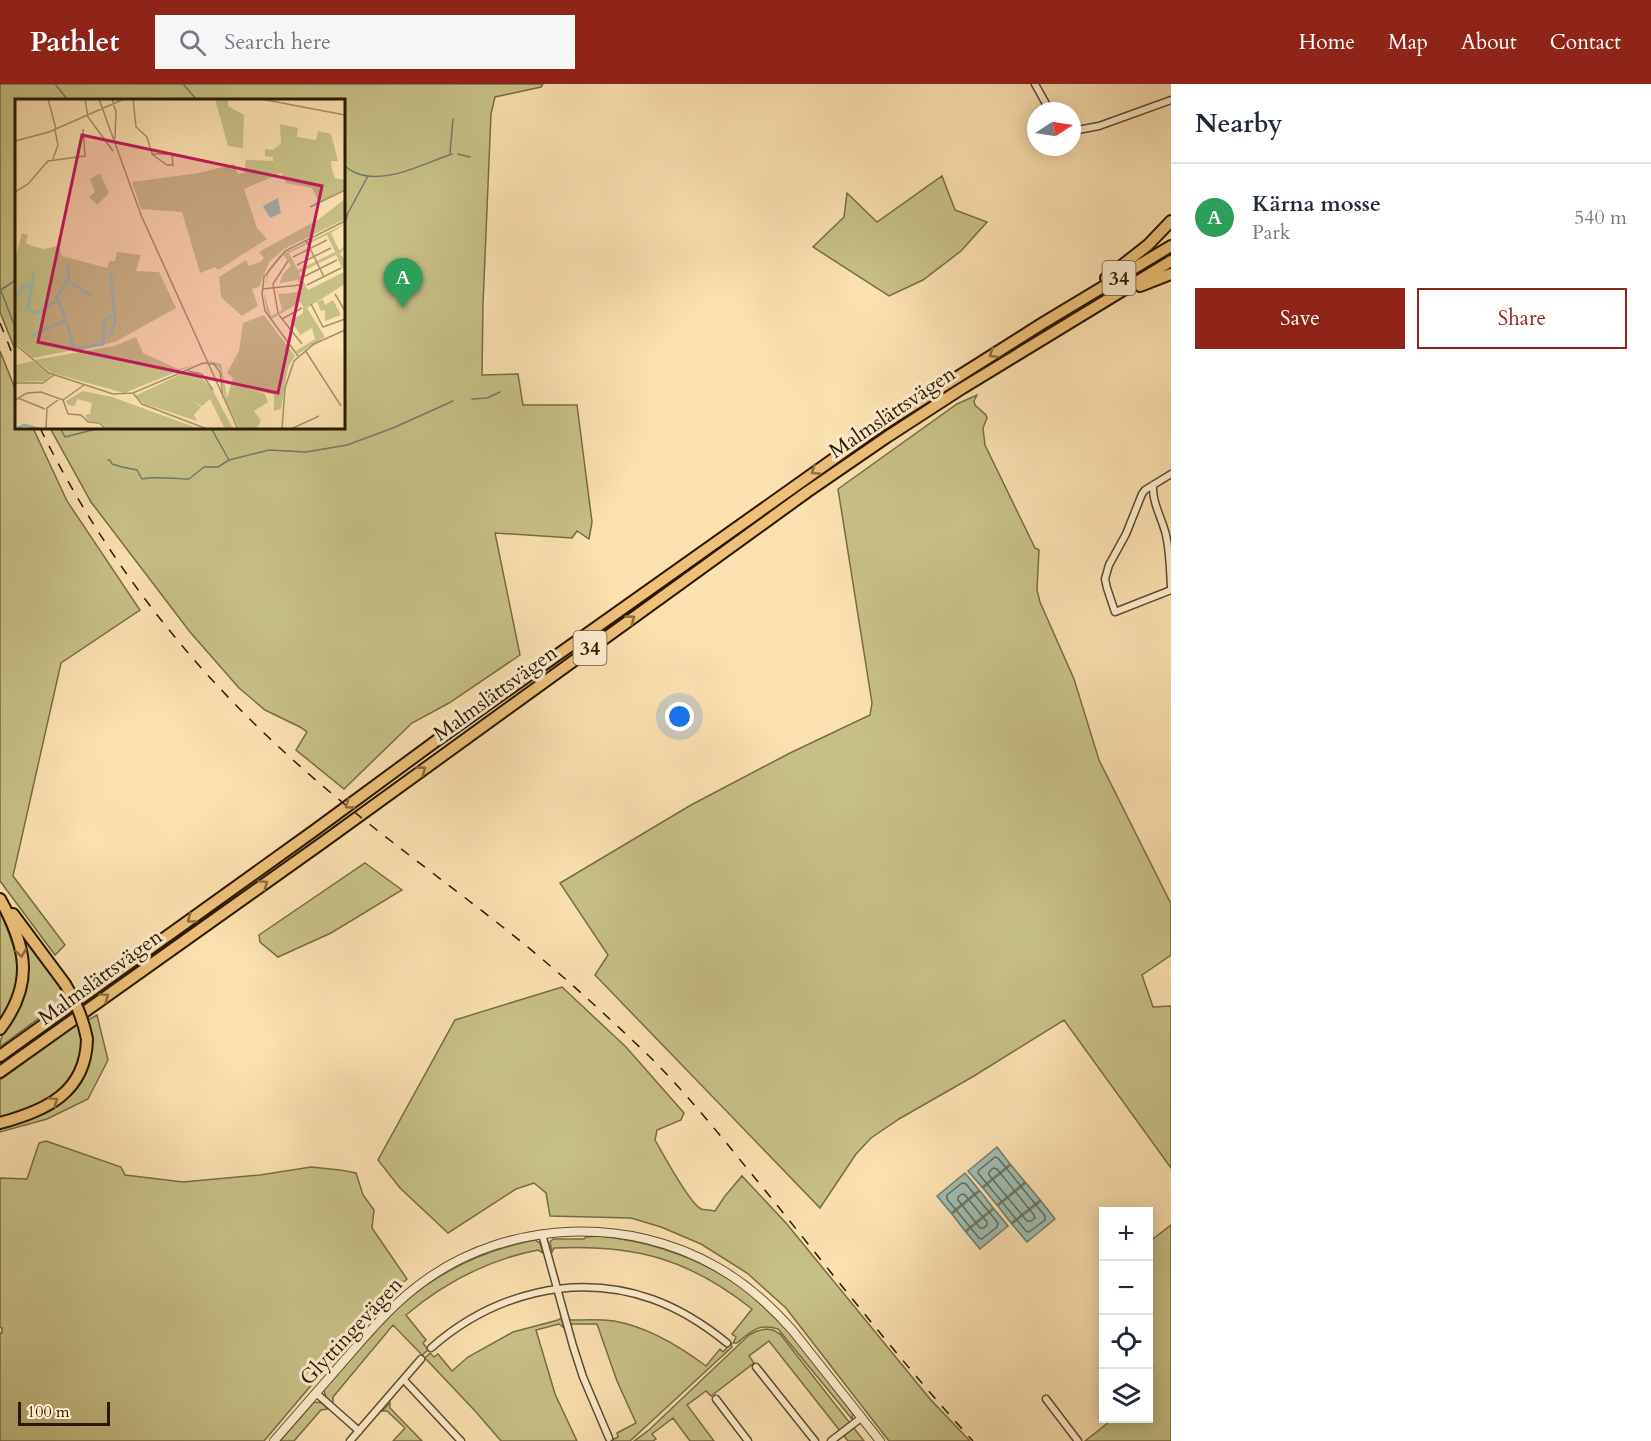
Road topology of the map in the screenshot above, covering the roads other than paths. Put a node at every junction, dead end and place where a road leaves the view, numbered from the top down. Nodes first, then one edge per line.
1 (1035, 84) edge
2 (1171, 100) edge
3 (1045, 102) edge
4 (1081, 129) edge
5 (1171, 221) edge
6 (1171, 246) edge
7 (1171, 261) edge
8 (1171, 274) edge
9 (1112, 296) junction
10 (1066, 309) junction
11 (1171, 474) edge
12 (1153, 485) junction
13 (1171, 589) edge
14 (0, 897) edge
15 (0, 1029) edge
16 (0, 1056) edge
17 (0, 1072) edge
18 (0, 1123) edge
19 (542, 1234) junction
20 (557, 1289) junction
21 (727, 1343) dead end
22 (431, 1348) dead end
23 (421, 1359) dead end
24 (756, 1367) dead end
25 (404, 1380) junction
26 (315, 1393) junction
27 (716, 1399) dead end
28 (1046, 1399) dead end
29 (861, 1418) junction
30 (359, 1431) junction
31 (609, 1438) dead end
32 (274, 1441) edge
33 (350, 1441) edge
34 (461, 1441) edge
35 (748, 1441) edge
36 (815, 1441) edge
37 (831, 1441) edge
38 (880, 1441) edge
39 (1078, 1441) edge

1 - 3 street
2 - 4 street
5 - 10 highway
6 - 10 highway, Malmslättsvägen / 34
7 - 9 highway, Malmslättsvägen / 34
8 - 9 highway
17 -> 9 highway, Malmslättsvägen / 34
10 -> 16 highway, Malmslättsvägen / 34
11 - 12 street
12 - 13 street
12 - 13 street
14 -> 15 highway
18 -> 14 highway, bridge
19 - 20 street
19 - 26 street, Glyttingevägen
19 - 29 street, Glyttingevägen
20 - 21 street
20 - 22 street
20 - 31 street
23 - 25 street
24 - 36 street
25 - 30 street
25 - 34 street
26 - 30 street
26 - 32 street, Glyttingevägen
27 - 35 street
28 - 39 street
29 - 37 street
29 - 38 street, Glyttingevägen
30 - 33 street

